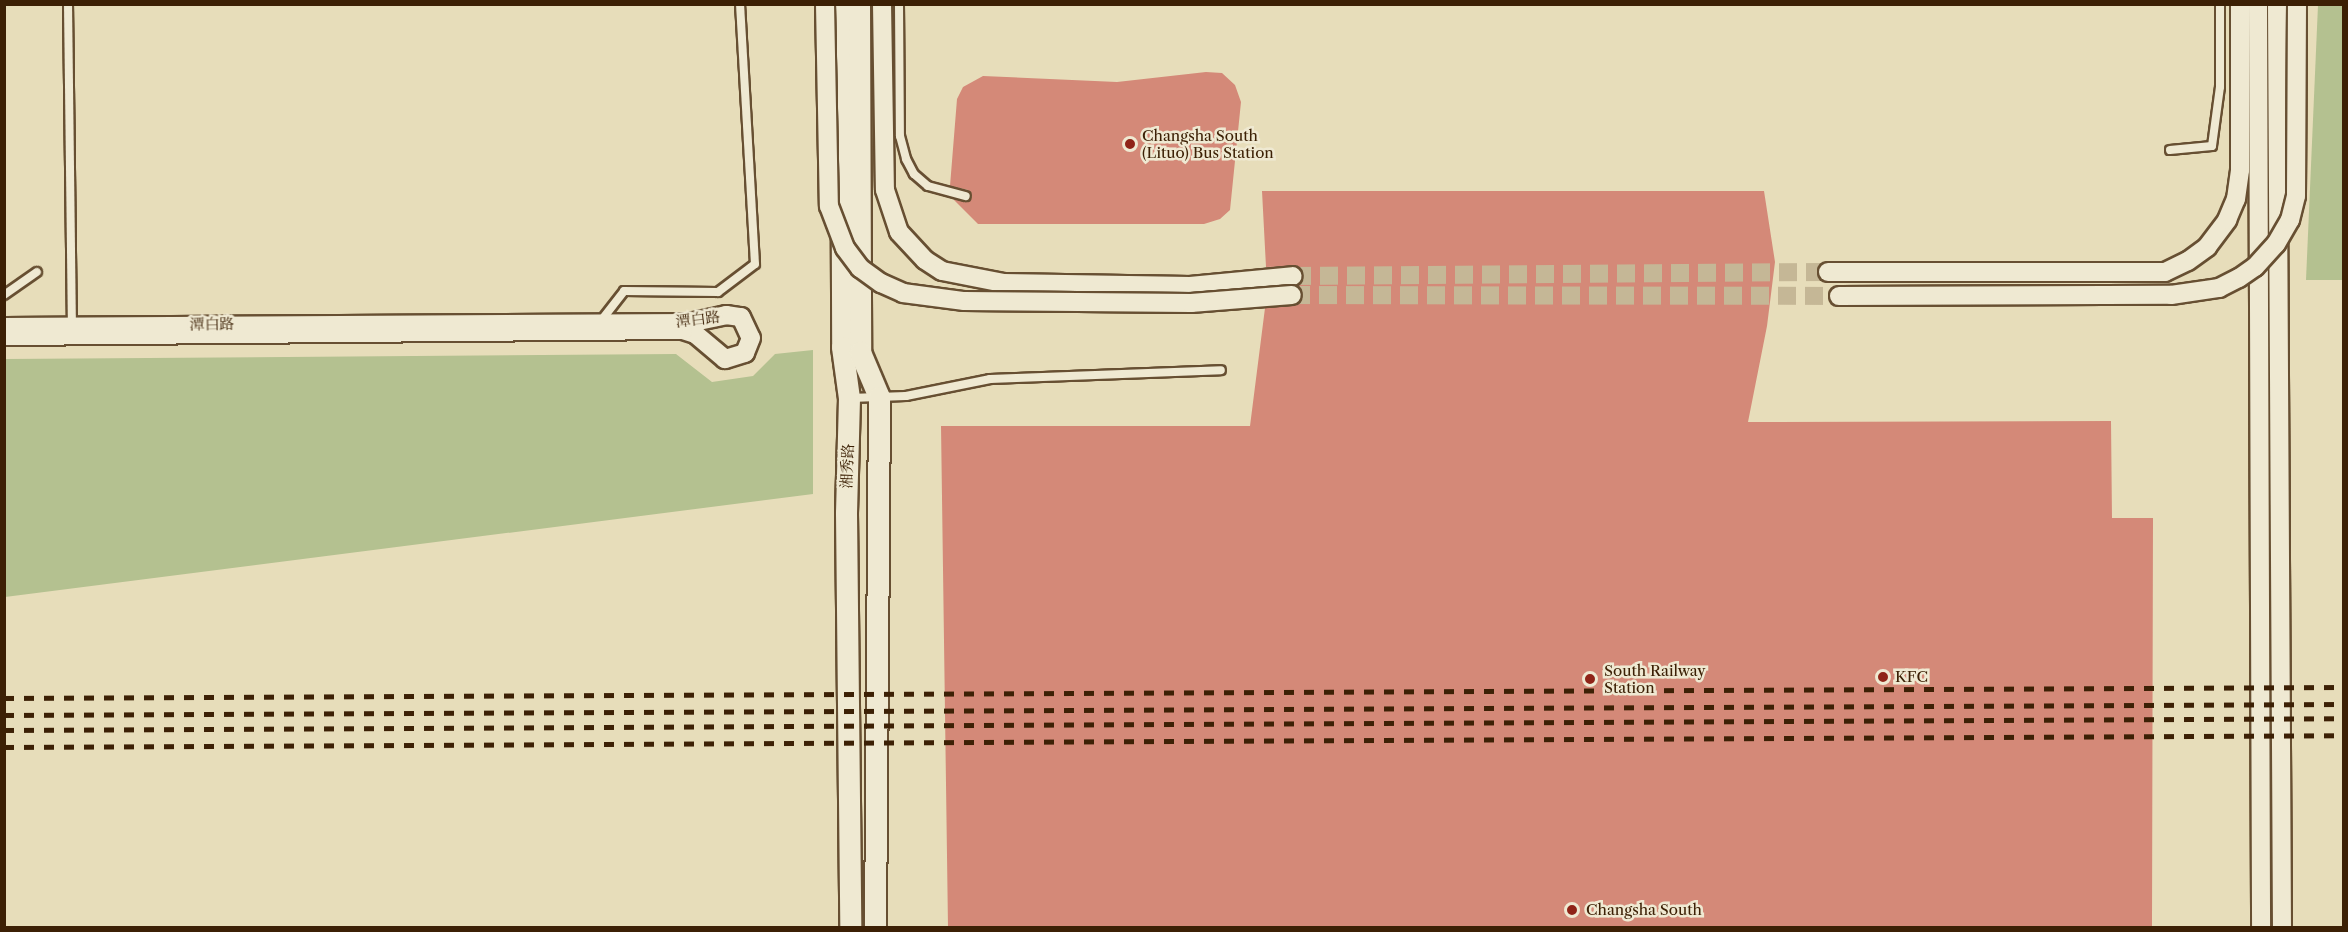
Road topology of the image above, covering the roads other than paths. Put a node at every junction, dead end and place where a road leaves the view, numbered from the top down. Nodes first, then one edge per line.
1 (68, 4) edge
2 (740, 4) edge
3 (825, 4) edge
4 (841, 4) edge
5 (859, 4) edge
6 (882, 4) edge
7 (899, 4) edge
8 (2220, 4) edge
9 (2240, 4) edge
10 (2258, 4) edge
11 (2277, 4) edge
12 (2297, 4) edge
13 (2170, 150) dead end
14 (966, 196) dead end
15 (37, 272) dead end
16 (1828, 272) tunnel mouth
17 (1293, 276) tunnel mouth
18 (4, 295) edge
19 (1292, 295) tunnel mouth
20 (1839, 296) tunnel mouth
21 (598, 325) junction
22 (4, 327) edge
23 (72, 331) junction
24 (4, 336) edge
25 (1221, 370) dead end
26 (879, 397) junction
27 (849, 398) junction
28 (850, 927) edge
29 (875, 927) edge
30 (2261, 927) edge
31 (2283, 927) edge

1 - 23 lane
2 - 21 lane
3 - 19 street, bridge
4 - 27 main road, 湘秀路
5 - 26 main road
6 - 17 street
7 - 14 lane
8 - 13 lane
9 - 16 street
10 - 30 street
11 - 31 street
12 - 20 street, bridge
15 - 18 lane
21 - 21 street, 潭白路
21 - 23 street, 潭白路
22 - 23 street, 潭白路
23 - 24 street, 潭白路
25 - 26 lane
26 - 27 lane
26 - 29 main road
27 - 28 main road, 湘秀路

